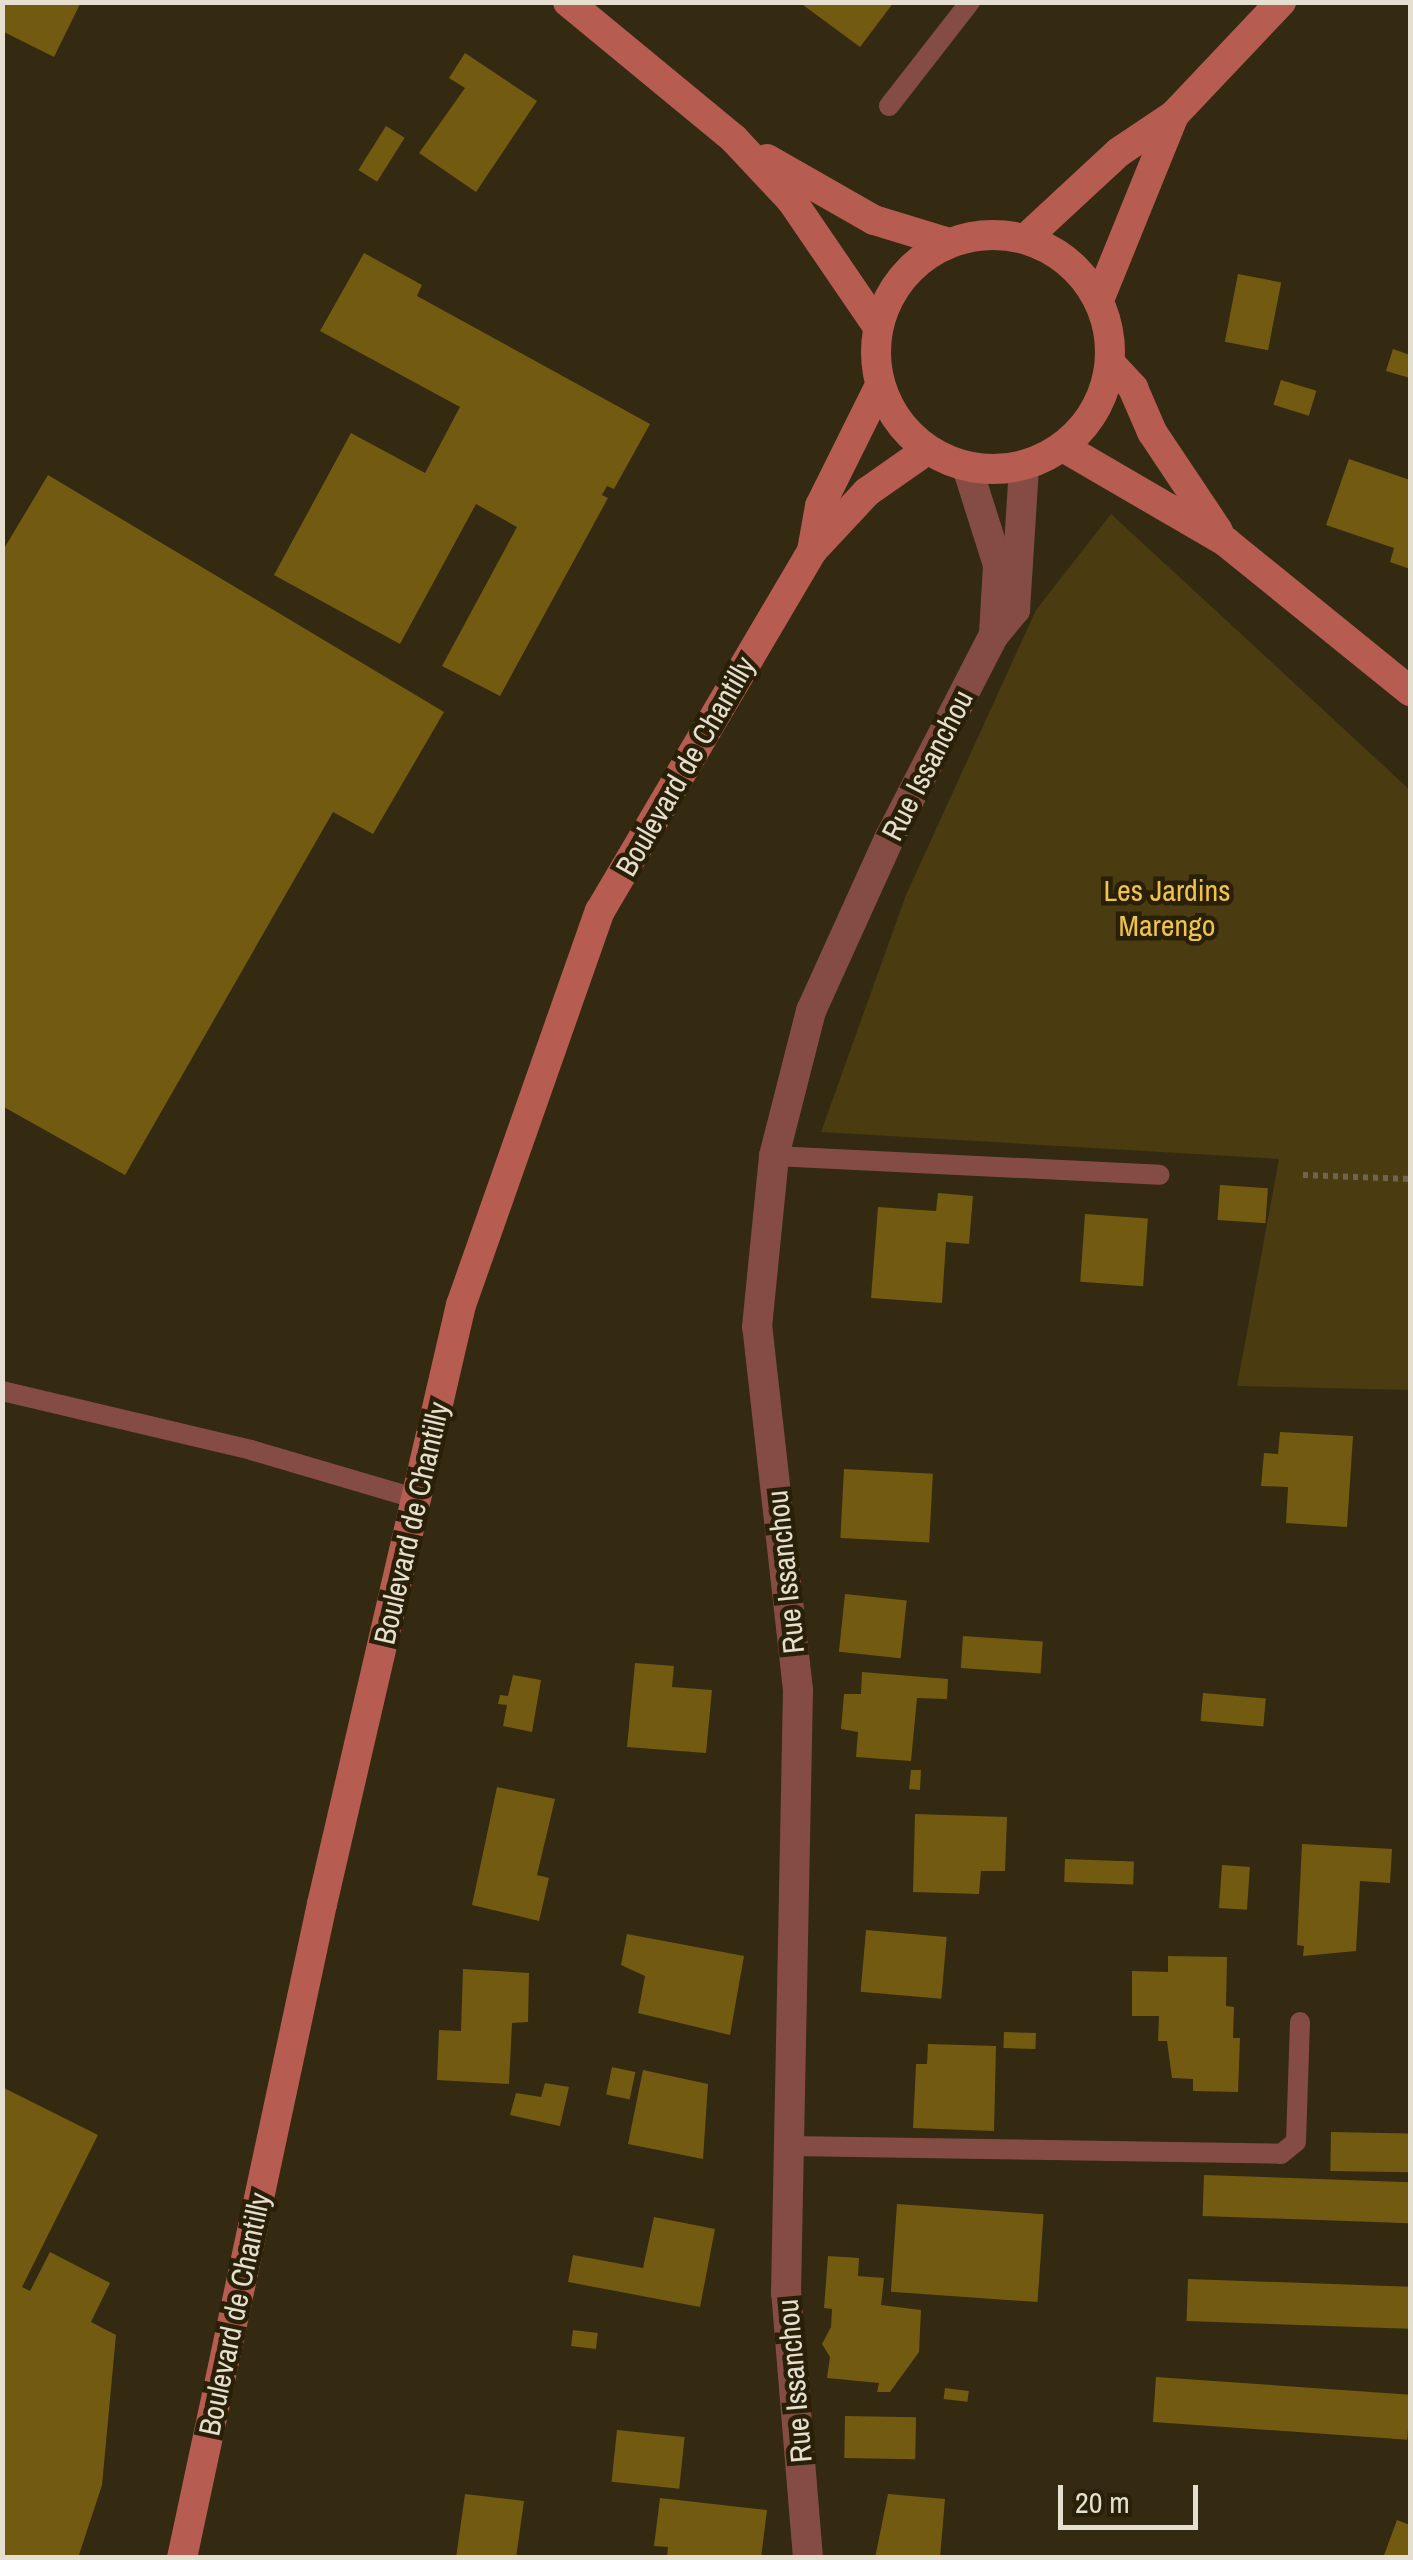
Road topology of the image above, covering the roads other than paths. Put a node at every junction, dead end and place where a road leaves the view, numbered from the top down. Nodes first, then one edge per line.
1 (568, 2) edge
2 (970, 2) edge
3 (1280, 2) edge
4 (889, 106) dead end
5 (1174, 115) junction
6 (734, 140) junction
7 (1025, 239) junction
8 (949, 243) junction
9 (1099, 300) junction
10 (878, 327) junction
11 (1110, 364) junction
12 (880, 385) junction
13 (1064, 447) junction
14 (927, 450) junction
15 (1024, 466) junction
16 (966, 467) junction
17 (1226, 542) junction
18 (812, 551) junction
19 (994, 635) junction
20 (1410, 690) edge
21 (774, 1156) junction
22 (1160, 1176) dead end
23 (2, 1390) edge
24 (418, 1500) junction
25 (1300, 2022) dead end
26 (789, 2146) junction
27 (182, 2558) edge
28 (808, 2558) edge

1 - 6 street
2 - 4 lane
3 - 5 street
5 - 7 street
5 - 9 street
6 - 8 street
6 - 10 street
7 - 8 street
7 - 9 street
8 - 10 street
9 - 11 street
10 - 12 street
11 - 13 street
11 - 17 street
12 - 14 street
12 - 18 street, Boulevard de Chantilly
13 - 15 street
13 - 17 street
14 - 16 street
14 - 18 street, Boulevard de Chantilly
15 - 16 street
15 - 19 street, Rue Issanchou
16 - 19 street
17 - 20 street
18 - 24 street, Boulevard de Chantilly
19 - 21 street, Rue Issanchou
21 - 22 lane
21 - 26 street, Rue Issanchou
23 - 24 lane
24 - 27 street, Boulevard de Chantilly
25 - 26 lane
26 - 28 street, Rue Issanchou

